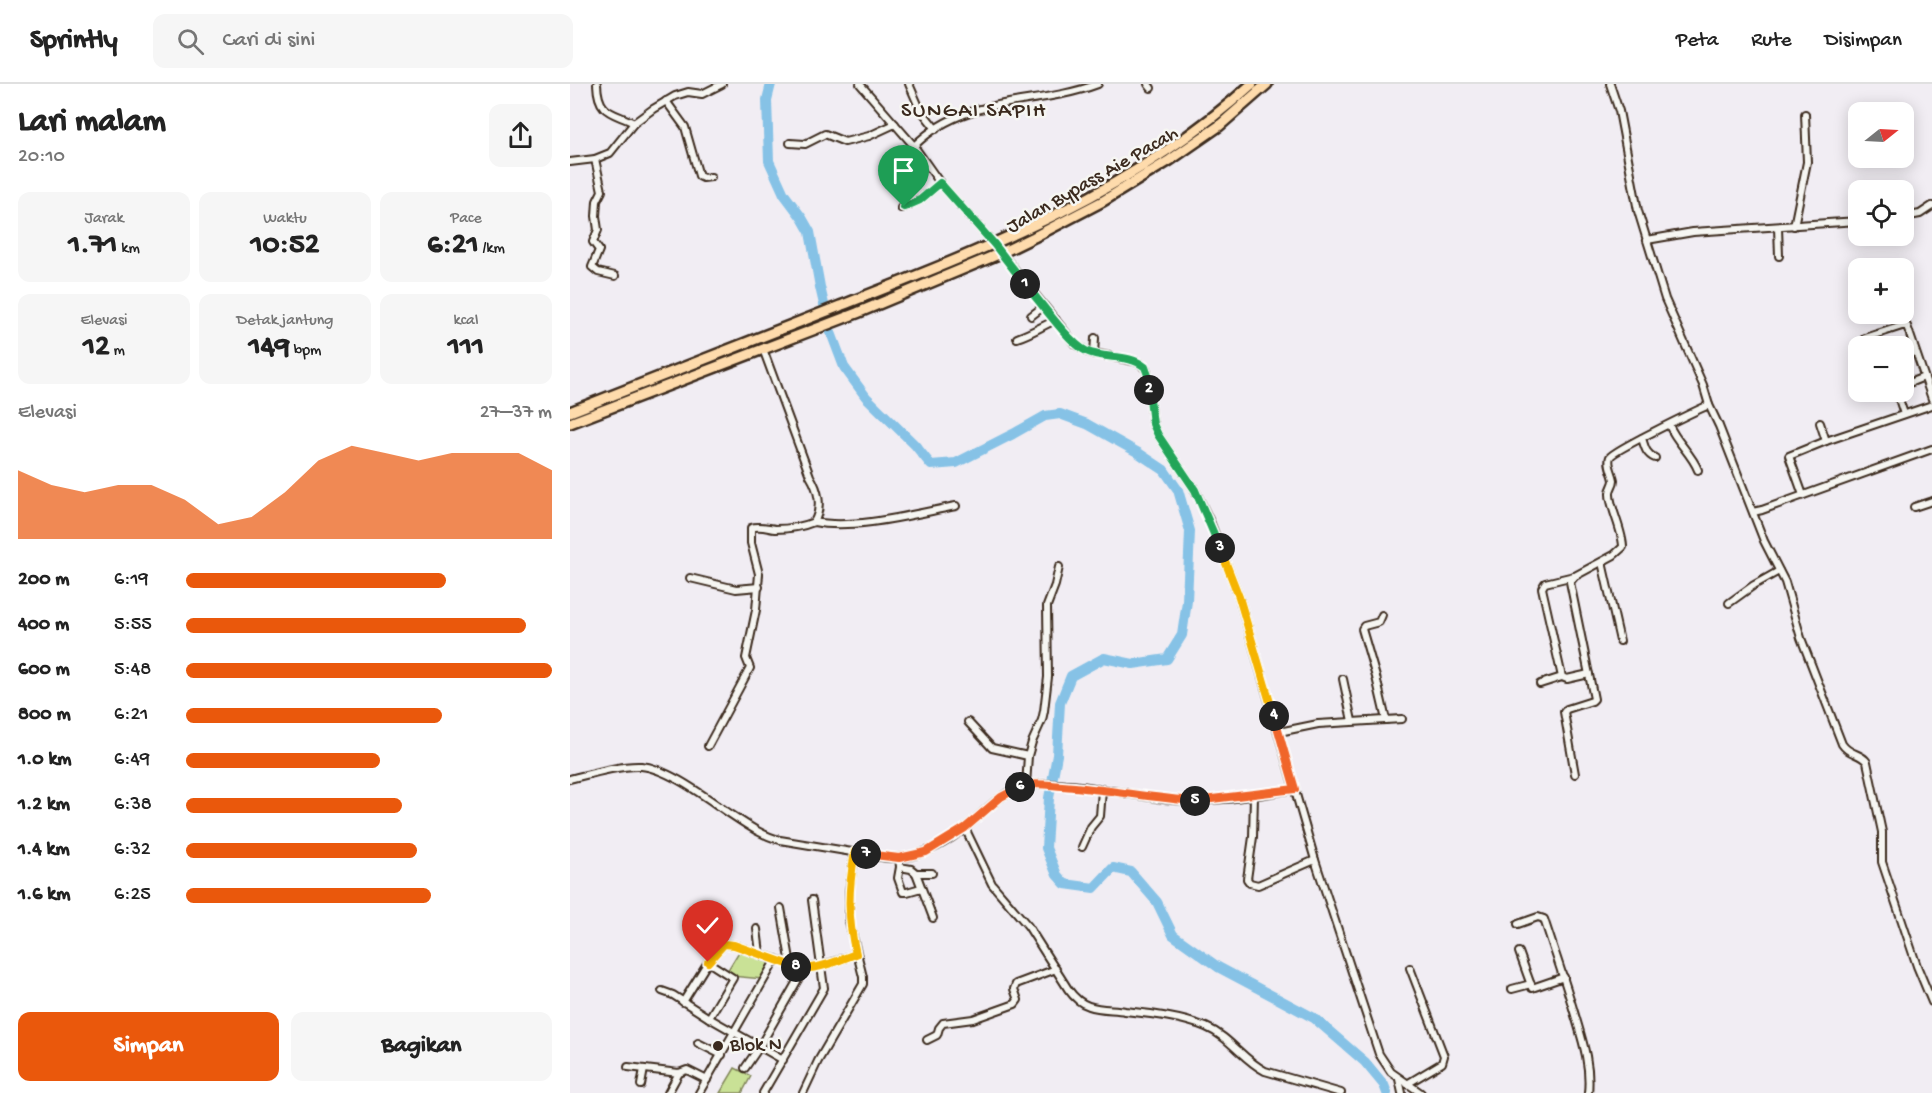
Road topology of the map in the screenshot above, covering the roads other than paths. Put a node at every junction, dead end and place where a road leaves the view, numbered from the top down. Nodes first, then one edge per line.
1 (597, 84) edge
2 (722, 84) edge
3 (860, 84) edge
4 (909, 84) edge
5 (1098, 84) edge
6 (1252, 84) edge
7 (1267, 84) edge
8 (1611, 84) edge
9 (666, 101) junction
10 (1805, 114) dead end
11 (633, 123) junction
12 (895, 124) junction
13 (936, 129) junction
14 (790, 142) dead end
15 (914, 146) junction
16 (595, 159) junction
17 (570, 162) edge
18 (711, 177) dead end
19 (940, 183) junction
20 (1932, 206) edge
21 (901, 208) dead end
22 (1914, 215) edge
23 (1848, 221) edge
24 (1794, 226) junction
25 (1778, 227) junction
26 (1647, 240) junction
27 (994, 244) junction
28 (1001, 253) junction
29 (1779, 256) dead end
30 (615, 276) dead end
31 (1044, 306) junction
32 (1031, 316) dead end
33 (1056, 320) junction
34 (1871, 336) edge
35 (1909, 336) edge
36 (1017, 338) dead end
37 (1095, 338) dead end
38 (763, 349) junction
39 (1915, 352) edge
40 (1094, 354) junction
41 (1924, 377) junction
42 (1914, 381) edge
43 (1932, 399) edge
44 (1900, 402) edge
45 (1708, 405) junction
46 (1932, 405) edge
47 (570, 412) edge
48 (1904, 414) junction
49 (570, 423) edge
50 (1820, 423) dead end
51 (1669, 425) junction
52 (1641, 438) junction
53 (1826, 441) junction
54 (1932, 449) edge
55 (1655, 458) dead end
56 (1698, 470) dead end
57 (1803, 495) junction
58 (1932, 501) edge
59 (956, 506) dead end
60 (1914, 507) dead end
61 (1753, 512) junction
62 (814, 522) junction
63 (1602, 562) junction
64 (1059, 567) dead end
65 (1779, 571) junction
66 (1575, 576) junction
67 (690, 578) dead end
68 (759, 587) junction
69 (1730, 603) dead end
70 (1382, 615) dead end
71 (1620, 640) dead end
72 (1589, 674) junction
73 (1562, 677) junction
74 (1343, 679) dead end
75 (1540, 684) dead end
76 (1402, 718) dead end
77 (1386, 720) junction
78 (1352, 721) junction
79 (968, 722) dead end
80 (1279, 732) junction
81 (708, 746) dead end
82 (1028, 756) junction
83 (1575, 774) dead end
84 (570, 779) edge
85 (1026, 785) junction
86 (1295, 789) junction
87 (1102, 790) junction
88 (1254, 795) junction
89 (965, 828) junction
90 (1082, 847) dead end
91 (855, 852) junction
92 (899, 858) junction
93 (1315, 860) junction
94 (900, 867) junction
95 (916, 873) junction
96 (932, 873) dead end
97 (921, 888) junction
98 (812, 900) dead end
99 (781, 908) dead end
100 (933, 918) dead end
101 (1518, 924) dead end
102 (757, 929) dead end
103 (1519, 952) dead end
104 (760, 953) junction
105 (856, 954) junction
106 (776, 959) junction
107 (708, 962) junction
108 (791, 965) junction
109 (822, 966) junction
110 (1410, 968) dead end
111 (804, 969) junction
112 (1056, 969) junction
113 (1564, 977) junction
114 (1531, 984) junction
115 (1512, 989) dead end
116 (662, 991) dead end
117 (683, 1002) junction
118 (1932, 1002) edge
119 (709, 1018) junction
120 (734, 1032) junction
121 (927, 1040) dead end
122 (698, 1043) dead end
123 (760, 1046) junction
124 (722, 1055) junction
125 (783, 1060) junction
126 (628, 1067) dead end
127 (746, 1068) dead end
128 (644, 1069) junction
129 (679, 1073) junction
130 (1399, 1079) junction
131 (707, 1080) junction
132 (1407, 1083) junction
133 (641, 1085) dead end
134 (668, 1093) edge
135 (699, 1093) edge
136 (763, 1093) edge
137 (803, 1093) edge
138 (1341, 1093) edge
139 (1402, 1093) edge
140 (1421, 1093) edge
141 (1588, 1093) edge

1 - 11 street
2 - 9 street
3 - 12 street
4 - 13 street
5 - 13 street
6 - 27 highway, Jalan Bypass Aie Pacah
7 - 28 highway, Jalan Bypass Aie Pacah
8 - 26 street
9 - 11 street
9 - 18 street
10 - 24 street
11 - 16 street
12 - 14 street
12 - 15 street
13 - 15 street
15 - 19 street
16 - 17 street
16 - 30 street
19 - 21 street
19 - 27 street
20 - 22 street
23 - 24 street
24 - 25 street
25 - 26 street
25 - 29 street
26 - 45 street
27 - 28 street
27 - 47 highway, Jalan Bypass Aie Pacah
28 - 31 street
28 - 38 highway, Jalan Bypass Aie Pacah
31 - 32 street
31 - 33 street
33 - 36 street
33 - 40 street
34 - 35 street
37 - 40 street
38 - 49 highway
38 - 62 street
39 - 41 street
40 - 80 street
41 - 42 street
41 - 43 street
44 - 48 street
45 - 51 street
45 - 61 street
46 - 48 street
48 - 53 street
50 - 53 street
51 - 52 street
51 - 56 street
52 - 55 street
52 - 63 street
53 - 57 street
54 - 57 street
57 - 61 street
58 - 60 street
59 - 62 street
61 - 65 street
62 - 68 street
63 - 66 street
63 - 71 street
64 - 82 street
65 - 69 street
65 - 118 street
66 - 72 street
66 - 73 street
67 - 68 street
68 - 81 street
70 - 77 street
72 - 73 street
72 - 83 street
73 - 75 street
74 - 78 street
76 - 77 street
77 - 78 street
78 - 80 street
79 - 82 street
80 - 86 street
82 - 85 street
84 - 91 street
85 - 87 street
85 - 89 street
86 - 88 street
86 - 93 street
87 - 88 street
87 - 90 street
88 - 93 street
89 - 92 street
89 - 112 street
91 - 92 street
91 - 105 street
92 - 94 street
93 - 130 street
94 - 95 street
94 - 97 street
95 - 96 street
95 - 97 street
97 - 100 street
98 - 109 street
99 - 108 street
101 - 113 street
102 - 104 street
103 - 114 street
104 - 106 street
104 - 107 street
105 - 109 street
105 - 137 street
106 - 108 street
106 - 120 street
107 - 117 street
107 - 119 street
108 - 111 street
109 - 111 street
109 - 125 street
110 - 132 street
111 - 123 street
112 - 121 street
112 - 138 street
113 - 114 street
113 - 141 street
114 - 115 street
116 - 117 street
117 - 119 street
119 - 120 street
120 - 123 street
120 - 124 street
122 - 124 street
123 - 125 street
123 - 127 street
124 - 131 street
125 - 136 street
126 - 128 street
128 - 129 street
128 - 133 street
129 - 131 street
129 - 134 street
130 - 132 street
130 - 139 street
131 - 135 street
132 - 140 street

